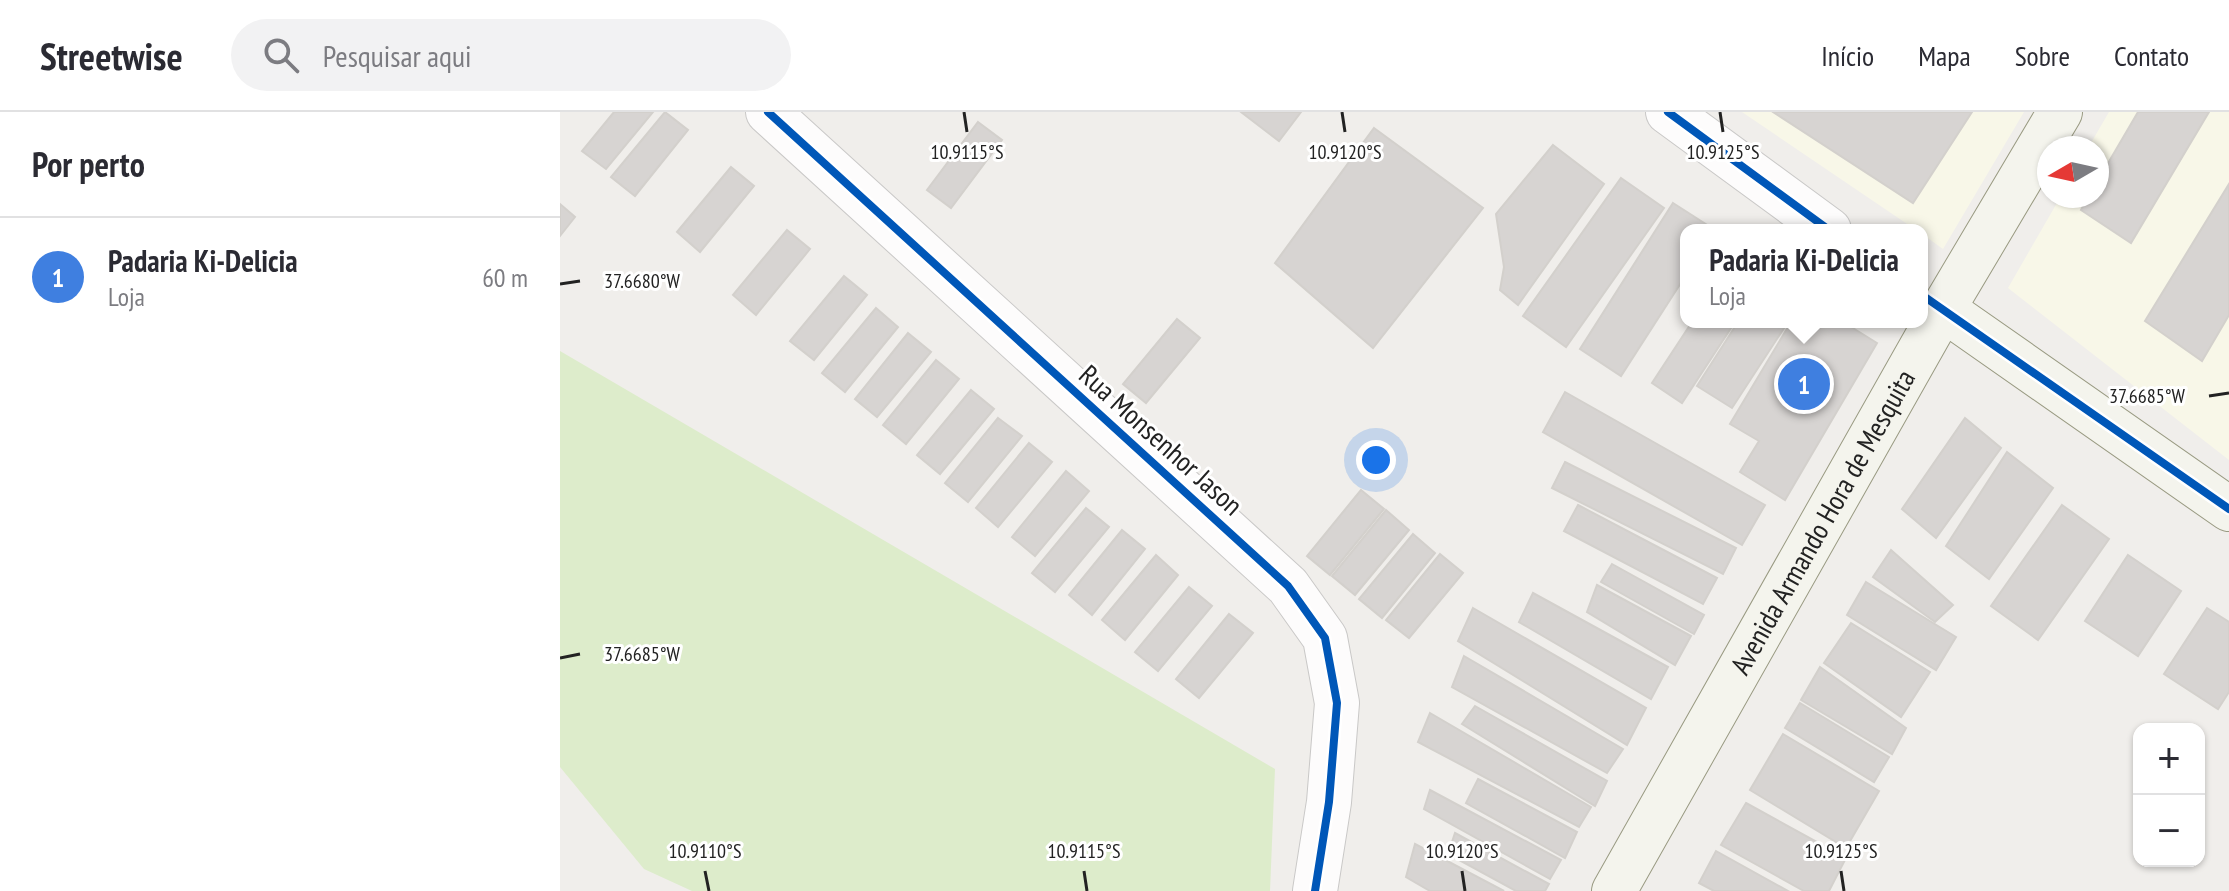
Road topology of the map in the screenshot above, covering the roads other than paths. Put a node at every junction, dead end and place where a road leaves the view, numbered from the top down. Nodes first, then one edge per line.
1 (768, 112) edge
2 (1668, 112) edge
3 (2060, 112) edge
4 (1821, 224) edge
5 (1932, 302) edge
6 (1918, 328) edge
7 (2229, 509) edge
8 (1315, 891) edge
9 (1614, 891) edge

1 - 8 street, Rua Monsenhor Jason
2 - 4 street
3 - 5 main road, Avenida Armando Hora de Mesquita
5 - 7 main road
6 - 9 main road, Avenida Armando Hora de Mesquita

